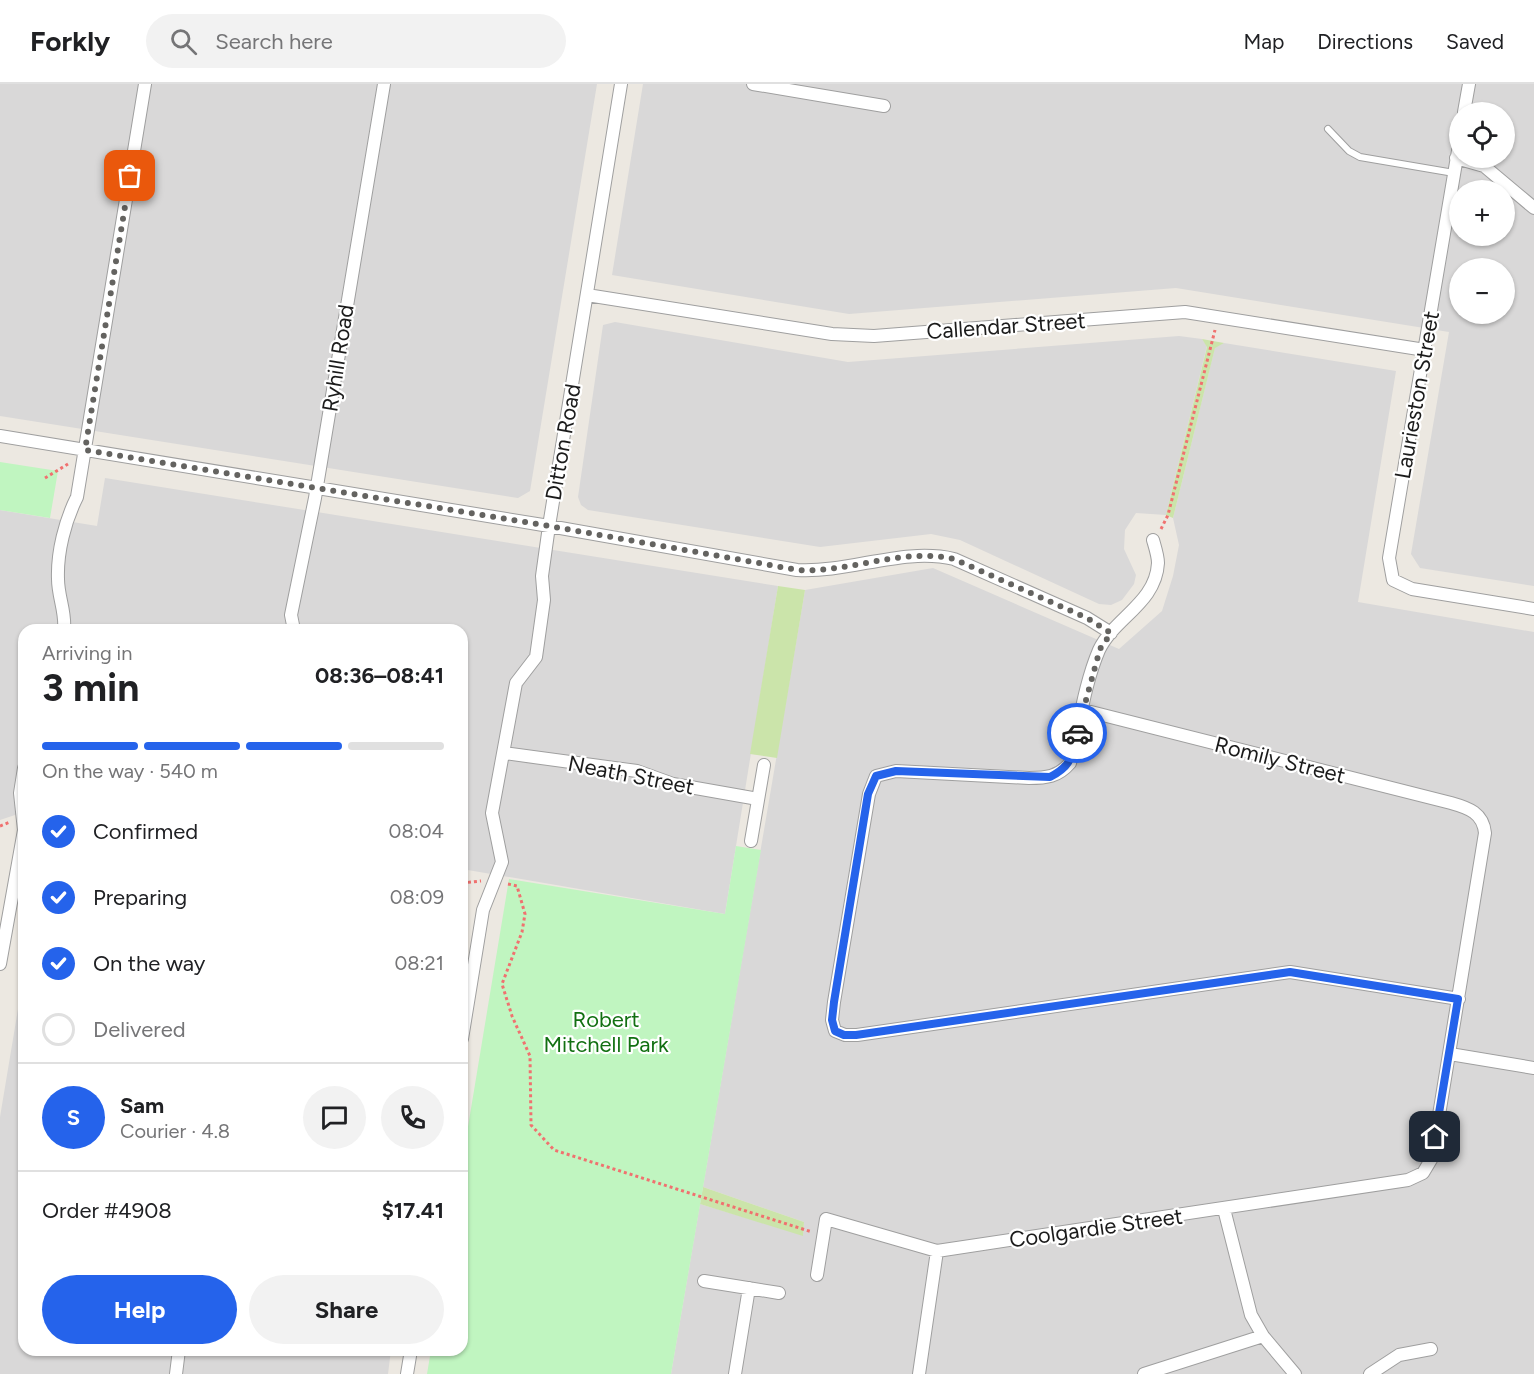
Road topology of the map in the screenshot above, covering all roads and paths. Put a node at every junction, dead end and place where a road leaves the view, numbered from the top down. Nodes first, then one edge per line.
1 (145, 84) edge
2 (384, 84) edge
3 (621, 84) edge
4 (753, 84) edge
5 (1469, 84) edge
6 (1466, 102) edge
7 (884, 106) dead end
8 (1328, 129) dead end
9 (1455, 168) edge
10 (1486, 168) edge
11 (1454, 173) junction
12 (1534, 208) edge
13 (587, 295) junction
14 (1218, 318) junction
15 (1425, 350) junction
16 (0, 436) edge
17 (85, 450) junction
18 (68, 464) dead end
19 (45, 478) dead end
20 (316, 489) junction
21 (549, 526) junction
22 (1153, 540) joint
23 (1534, 609) edge
24 (65, 624) edge
25 (293, 624) edge
26 (1111, 633) junction
27 (1083, 710) junction
28 (504, 753) junction
29 (764, 765) dead end
30 (759, 799) junction
31 (751, 841) dead end
32 (18, 864) edge
33 (493, 880) junction
34 (468, 882) edge
35 (0, 964) edge
36 (1458, 999) junction
37 (468, 1003) edge
38 (1449, 1054) junction
39 (1534, 1068) edge
40 (1224, 1209) junction
41 (824, 1235) junction
42 (937, 1251) junction
43 (817, 1275) dead end
44 (704, 1281) dead end
45 (749, 1288) junction
46 (779, 1293) dead end
47 (1263, 1336) junction
48 (1431, 1349) dead end
49 (179, 1356) edge
50 (410, 1356) edge
51 (176, 1374) edge
52 (407, 1374) edge
53 (735, 1374) edge
54 (919, 1374) edge
55 (1144, 1374) edge
56 (1295, 1374) edge
57 (1370, 1374) edge

1 - 17 street
2 - 20 street, Ryhill Road
3 - 13 street, Ditton Road
4 - 7 street
5 - 6 street
8 - 11 lane
9 - 11 street, Laurieston Street
10 - 12 street
11 - 15 street, Laurieston Street
13 - 14 street, Callendar Street
13 - 21 street, Ditton Road
14 - 15 street, Callendar Street
14 - 22 path
15 - 23 street, Laurieston Street
16 - 17 street
17 - 20 street
17 - 24 street
18 - 19 path
20 - 21 street
20 - 25 street, Ryhill Road
21 - 26 street
21 - 28 street, Ditton Road
22 - 26 street
26 - 27 street
27 - 36 street, Romily Street
27 - 36 street
28 - 30 street, Neath Street
28 - 33 street, Ditton Road
29 - 30 street
30 - 31 street
32 - 35 street
33 - 34 path
33 - 37 street, Ditton Road
33 - 41 path
36 - 38 street
38 - 39 street
38 - 40 street, Coolgardie Street
40 - 42 street, Coolgardie Street
40 - 47 street
41 - 42 street, Coolgardie Street
41 - 43 street
42 - 54 street
44 - 45 street
45 - 46 street
45 - 53 street
47 - 55 street
47 - 56 street
48 - 57 street
49 - 51 street
50 - 52 street

